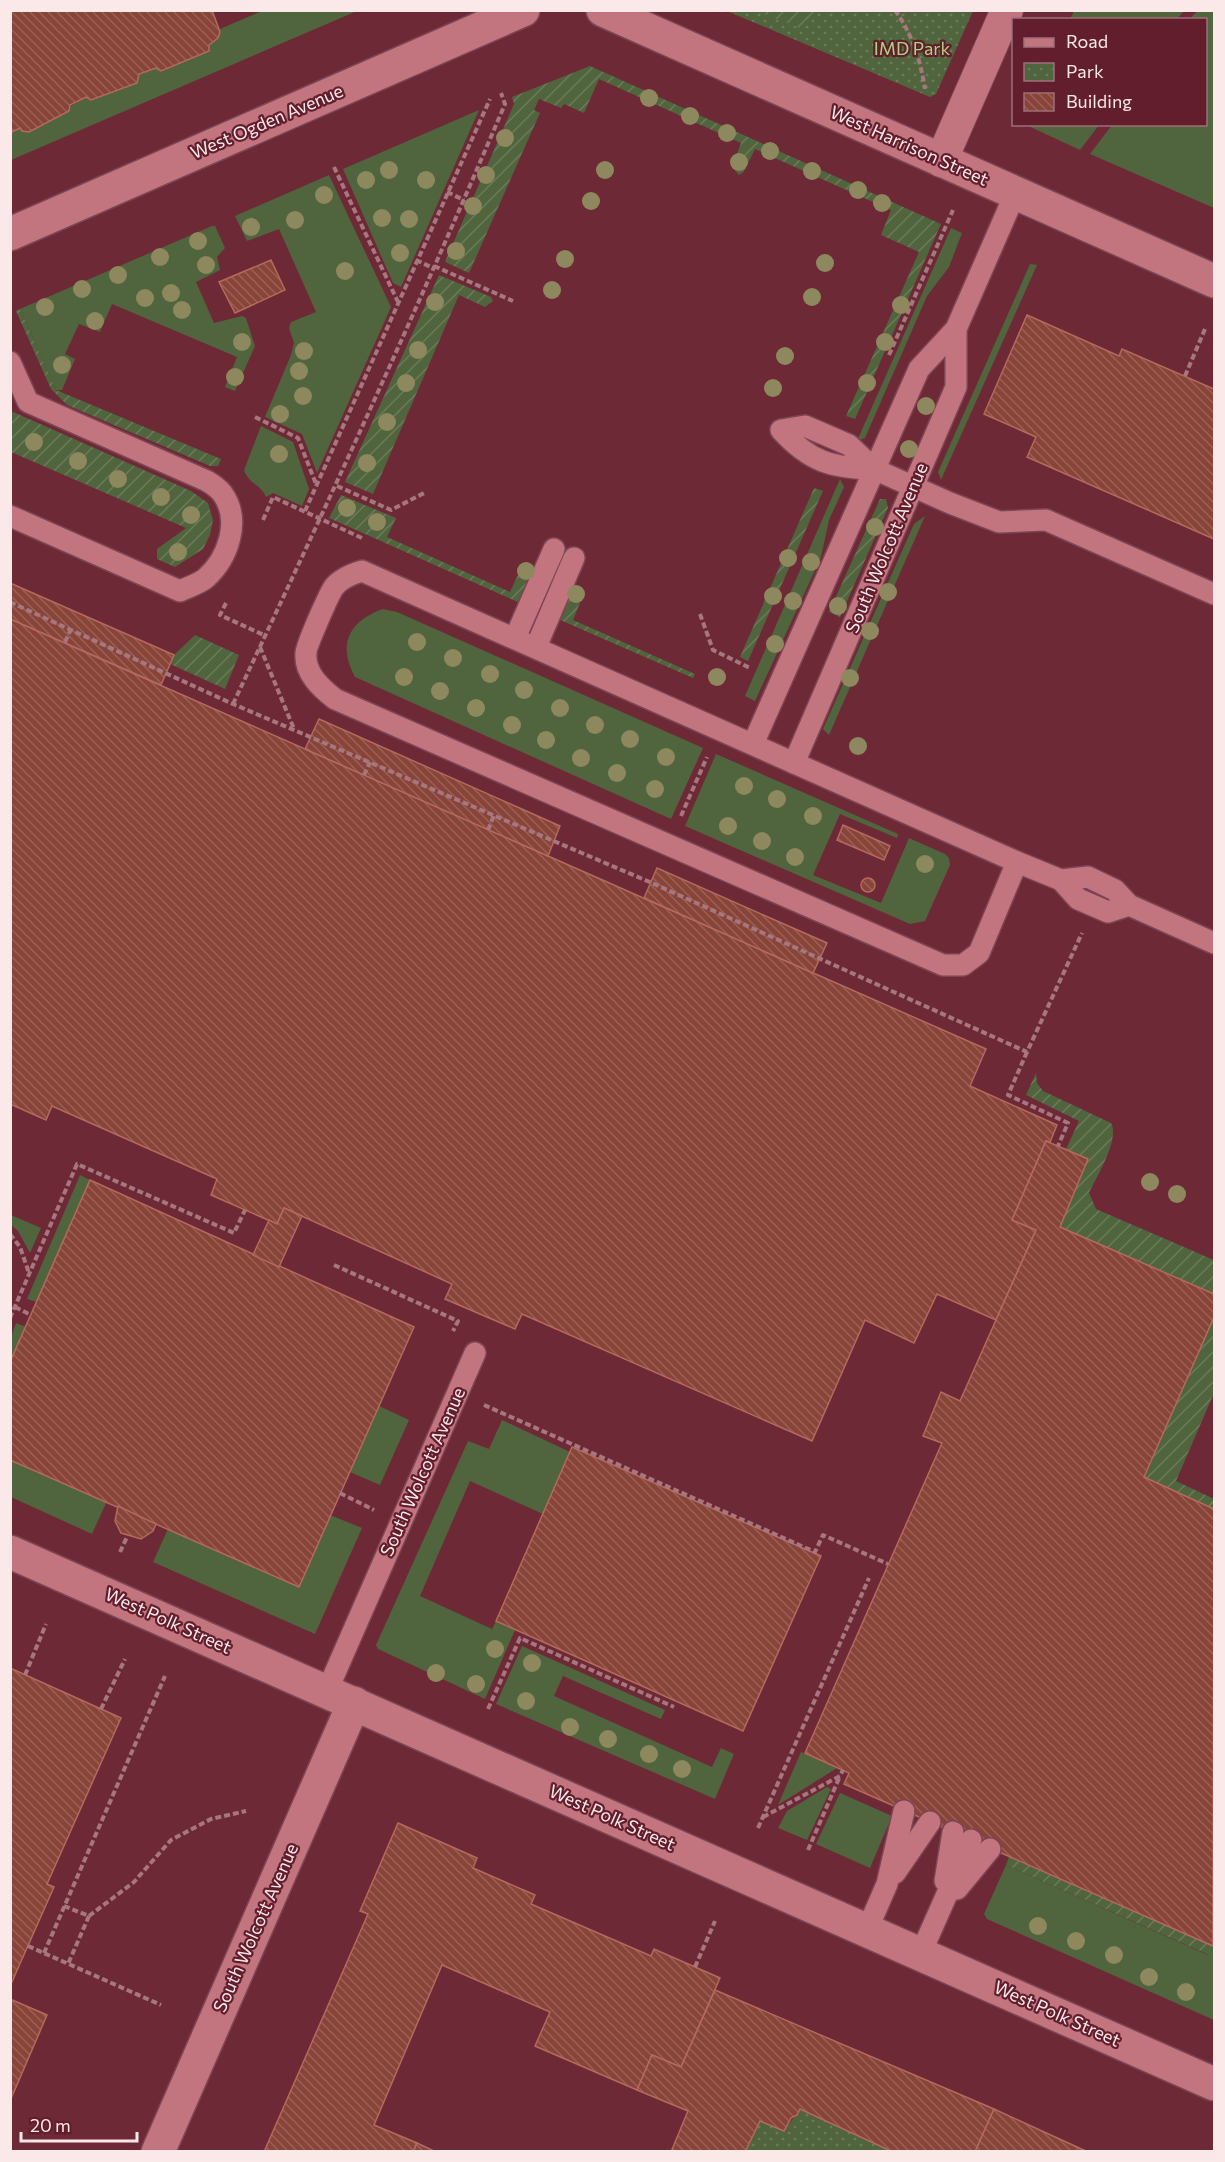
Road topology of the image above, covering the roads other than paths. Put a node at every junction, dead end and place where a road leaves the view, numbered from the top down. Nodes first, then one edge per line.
1 (523, 10) edge
2 (603, 10) edge
3 (1007, 10) edge
4 (941, 161) junction
5 (1015, 194) junction
6 (10, 234) edge
7 (1215, 281) edge
8 (956, 329) junction
9 (10, 362) edge
10 (19, 400) edge
11 (874, 469) junction
12 (914, 487) junction
13 (10, 516) edge
14 (554, 549) dead end
15 (574, 558) dead end
16 (1215, 594) edge
17 (515, 638) junction
18 (536, 647) junction
19 (753, 744) junction
20 (794, 763) junction
21 (1017, 862) junction
22 (1215, 943) edge
23 (475, 1353) dead end
24 (10, 1552) edge
25 (341, 1697) junction
26 (904, 1810) dead end
27 (930, 1822) dead end
28 (962, 1836) dead end
29 (990, 1849) dead end
30 (887, 1884) junction
31 (941, 1908) junction
32 (867, 1930) junction
33 (920, 1955) junction
34 (1215, 2084) edge
35 (158, 2151) edge

1 - 6 street, West Ogden Avenue
2 - 4 street, West Harrison Street
3 - 4 street
4 - 5 street, West Harrison Street
5 - 7 street, West Harrison Street
5 - 8 lane, South Wolcott Avenue
8 - 11 lane, South Wolcott Avenue
8 - 12 lane, South Wolcott Avenue
9 - 10 lane
10 - 13 lane
11 - 12 lane
11 - 19 lane, South Wolcott Avenue
12 - 16 lane
12 - 20 lane, South Wolcott Avenue
14 - 17 lane
15 - 18 lane
17 - 18 lane
17 - 21 lane
18 - 19 lane
19 - 20 lane
20 - 21 lane
21 - 22 lane
23 - 25 lane, South Wolcott Avenue
24 - 25 street, West Polk Street
25 - 32 street, West Polk Street
25 - 35 street, South Wolcott Avenue
26 - 30 lane
27 - 30 lane
28 - 31 lane
29 - 31 lane
30 - 32 lane
31 - 33 lane
32 - 33 street, West Polk Street
33 - 34 street, West Polk Street

